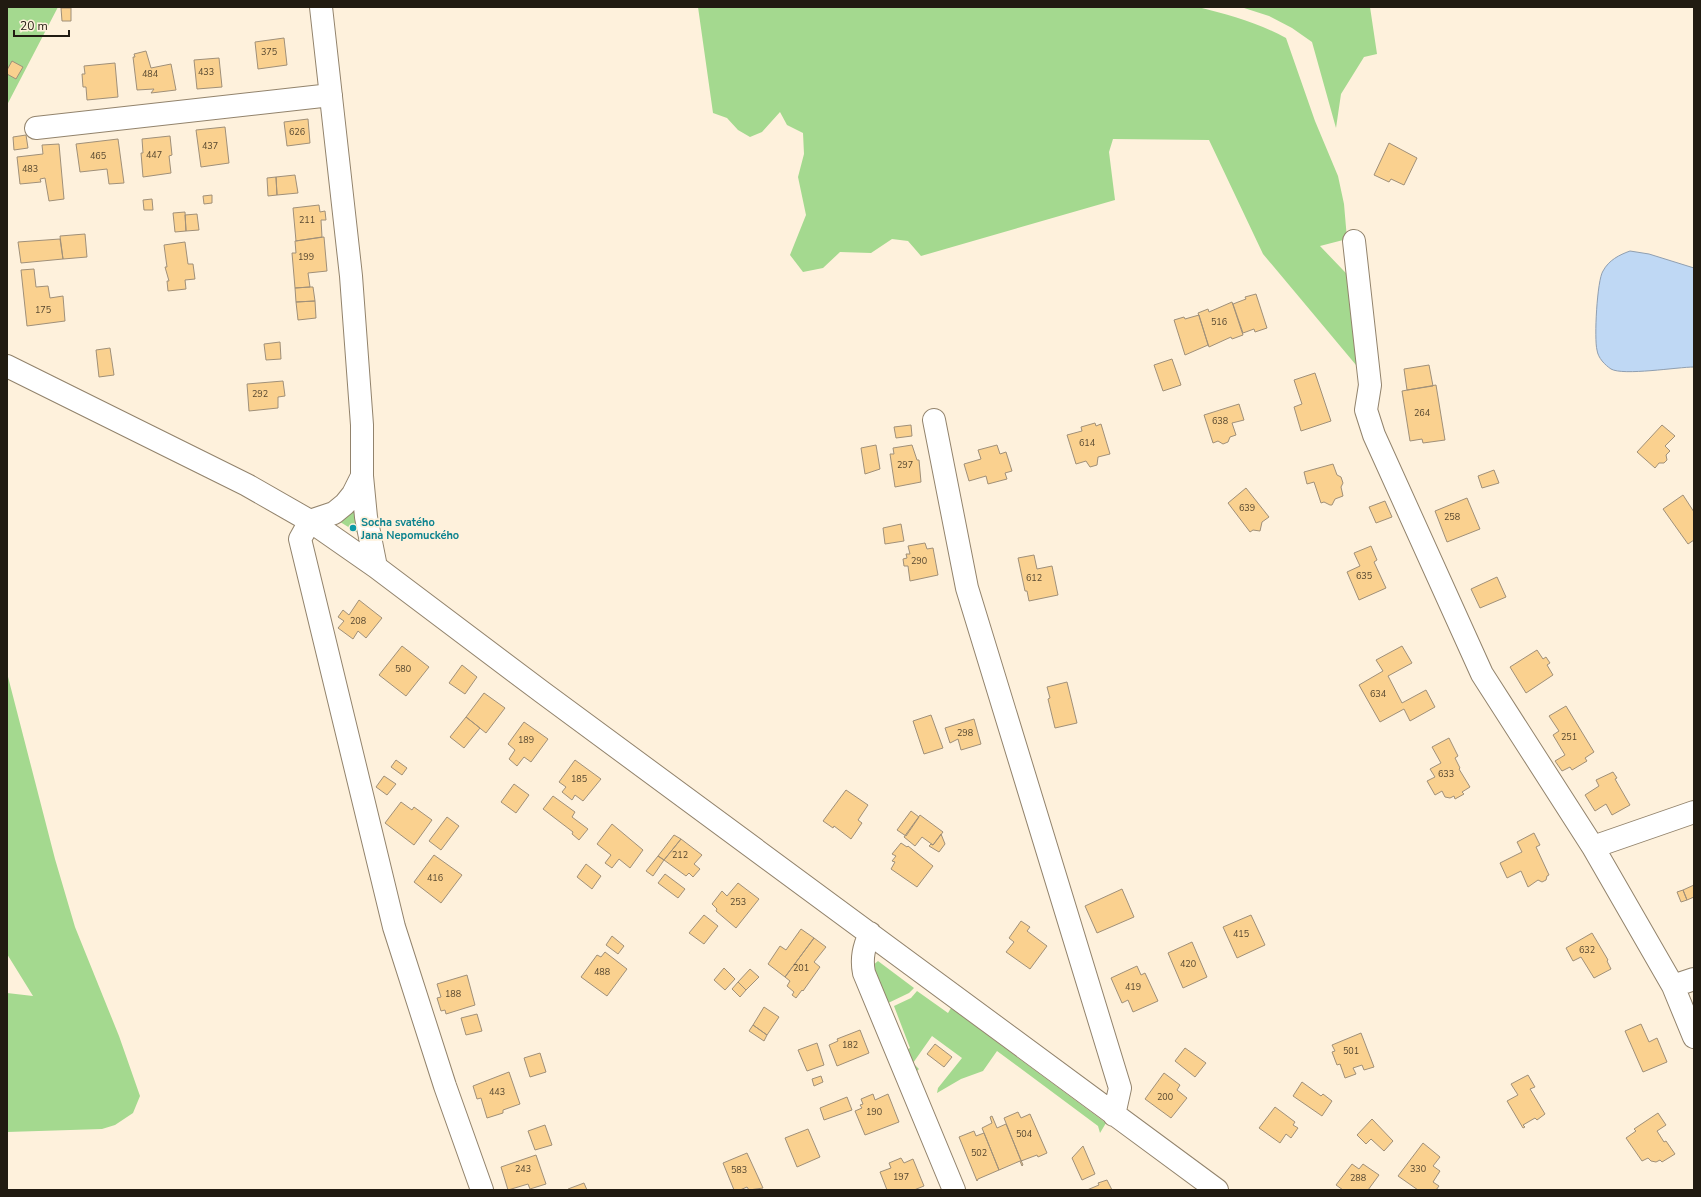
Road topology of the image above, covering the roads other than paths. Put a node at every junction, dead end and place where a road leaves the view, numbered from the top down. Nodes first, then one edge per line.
1 (321, 7) edge
2 (331, 95) junction
3 (36, 128) dead end
4 (1354, 241) dead end
5 (7, 366) edge
6 (934, 420) dead end
7 (362, 476) junction
8 (310, 522) junction
9 (376, 567) junction
10 (1694, 812) edge
11 (1593, 847) junction
12 (870, 933) junction
13 (1694, 979) edge
14 (1673, 986) junction
15 (1694, 1037) edge
16 (1114, 1115) junction
17 (482, 1190) edge
18 (954, 1190) edge
19 (1217, 1190) edge

1 - 2 street
2 - 3 street
2 - 7 street
4 - 11 street
5 - 8 street
6 - 16 street
7 - 8 street
7 - 9 street
8 - 9 street
8 - 17 street
9 - 12 street
10 - 11 street
11 - 14 street
12 - 16 street
12 - 18 street
13 - 14 street
14 - 15 street
16 - 19 street

